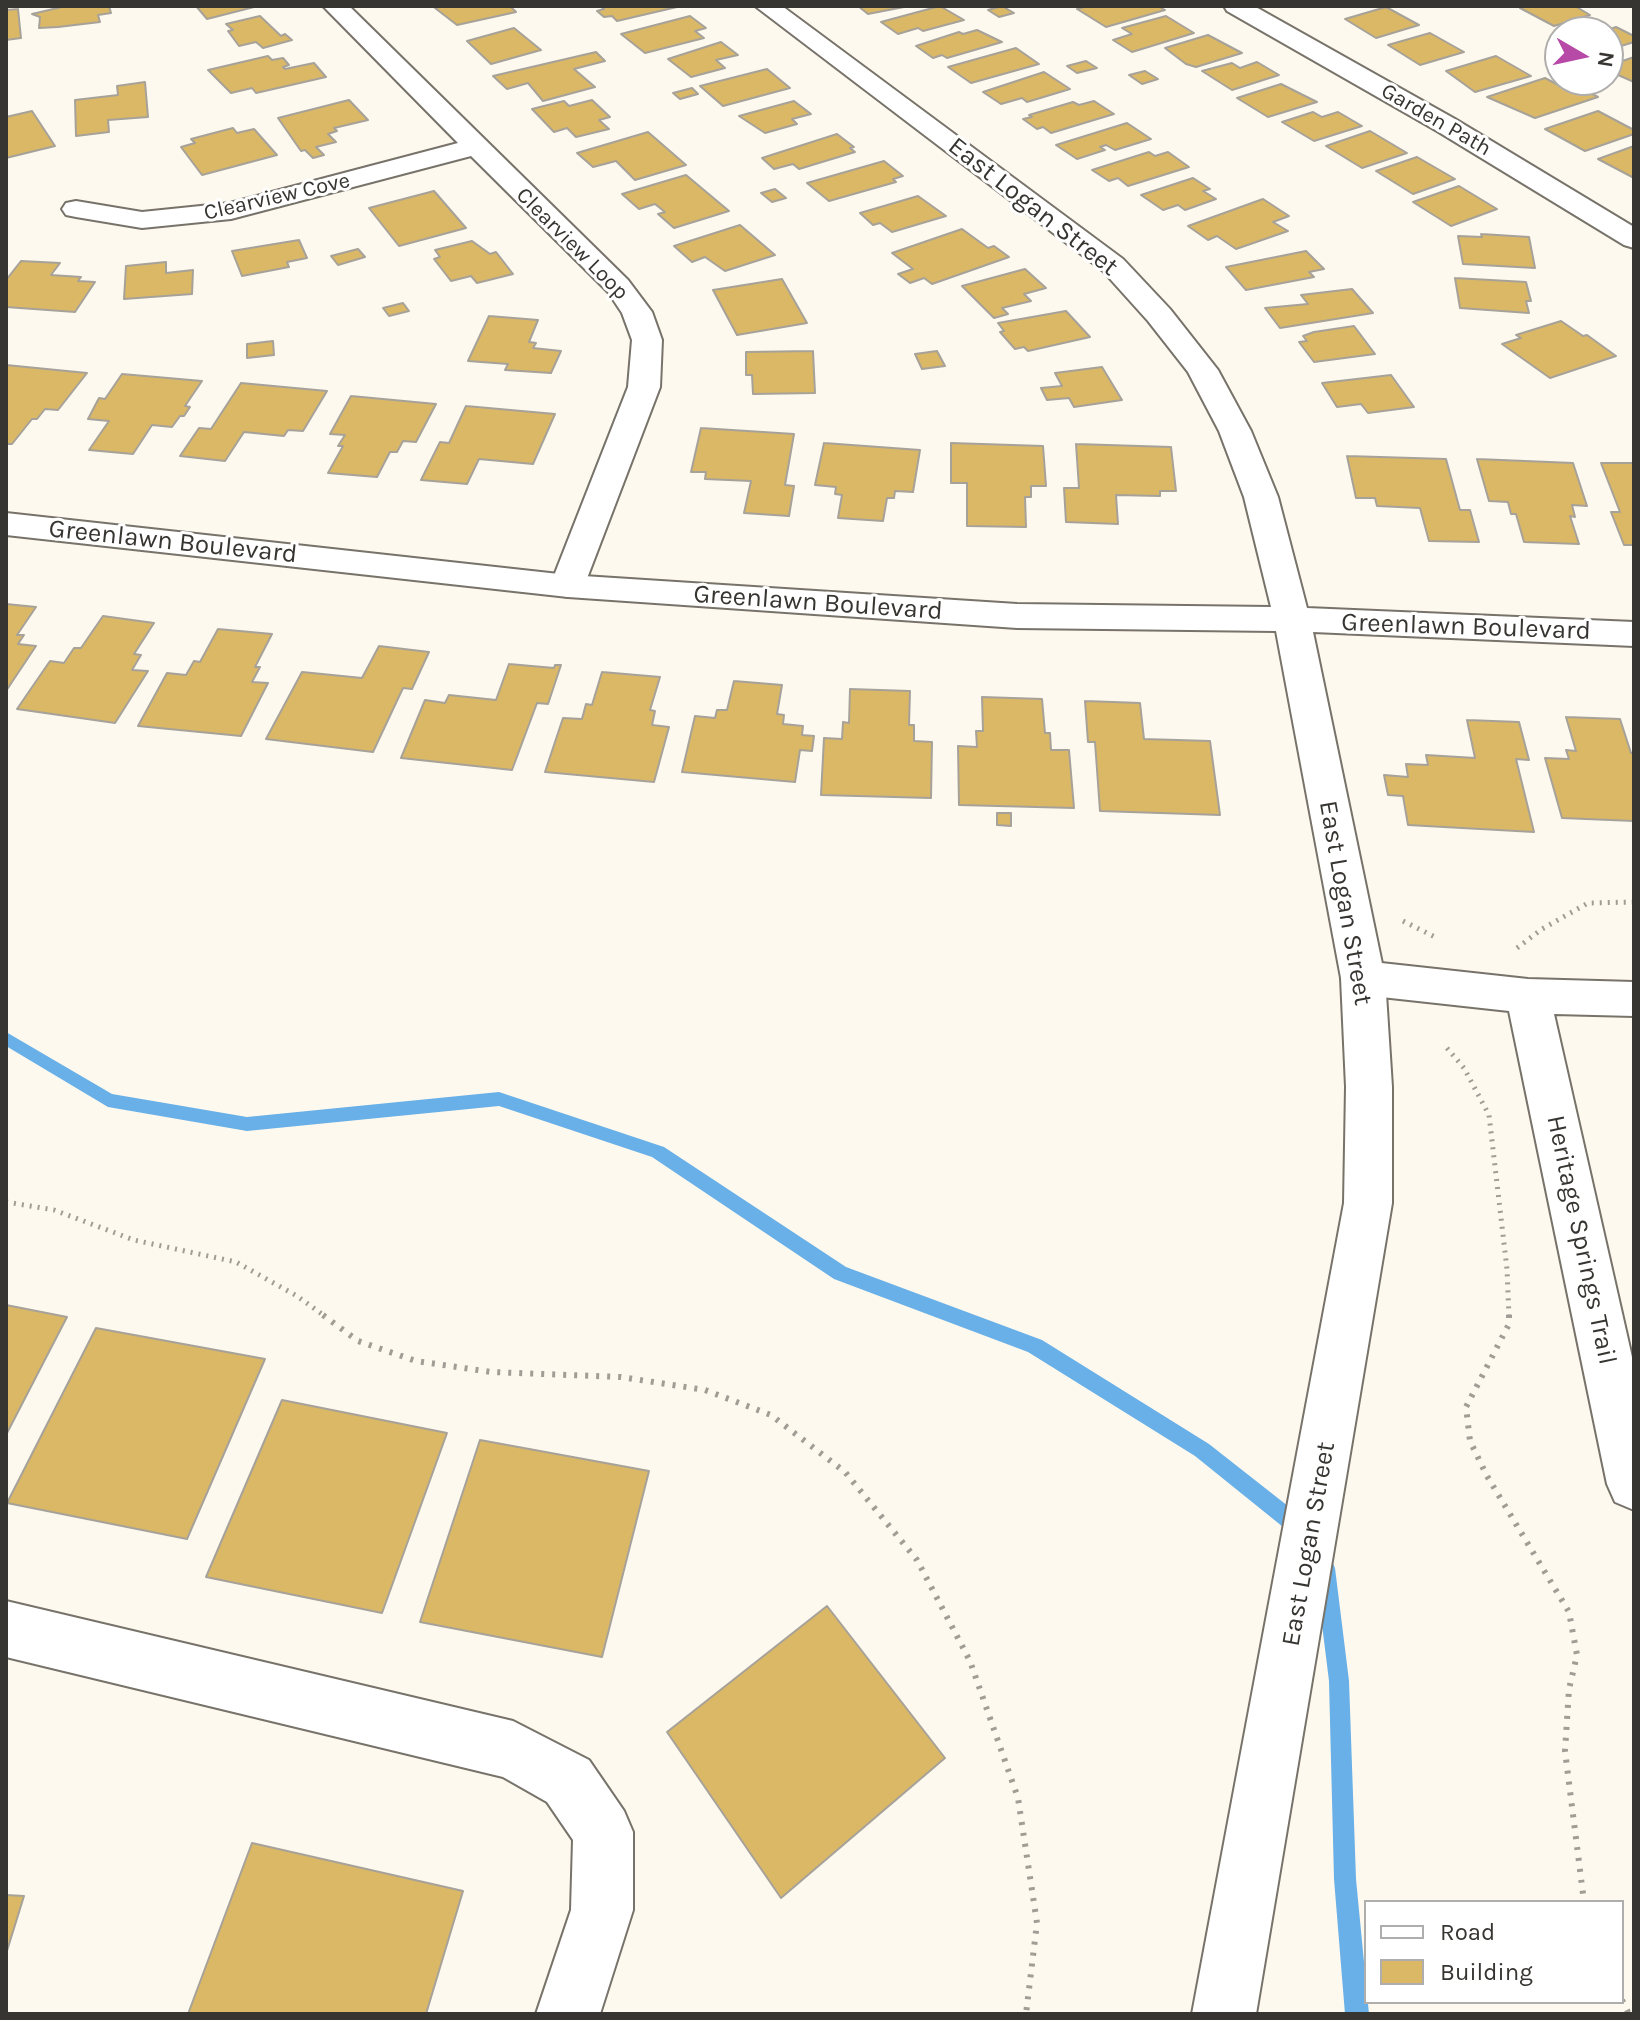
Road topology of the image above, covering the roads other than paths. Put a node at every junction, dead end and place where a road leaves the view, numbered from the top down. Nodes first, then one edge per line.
1 (335, 6) edge
2 (767, 6) edge
3 (1236, 6) edge
4 (475, 147) junction
5 (76, 209) dead end
6 (1634, 239) edge
7 (6, 524) edge
8 (568, 586) junction
9 (1292, 619) junction
10 (1634, 634) edge
11 (1363, 978) junction
12 (1528, 996) junction
13 (1634, 999) edge
14 (1634, 1484) edge
15 (6, 1629) edge
16 (568, 2014) edge
17 (1224, 2014) edge

1 - 4 street, Clearview Loop
2 - 9 street, East Logan Street
3 - 6 street, Garden Path
4 - 5 street, Clearview Cove
4 - 8 street, Clearview Loop
7 - 8 street, Greenlawn Boulevard
8 - 9 street, Greenlawn Boulevard
9 - 10 street, Greenlawn Boulevard
9 - 11 street, East Logan Street
11 - 12 street
11 - 17 street, East Logan Street
12 - 13 street
12 - 14 street, Heritage Springs Trail
15 - 16 street

